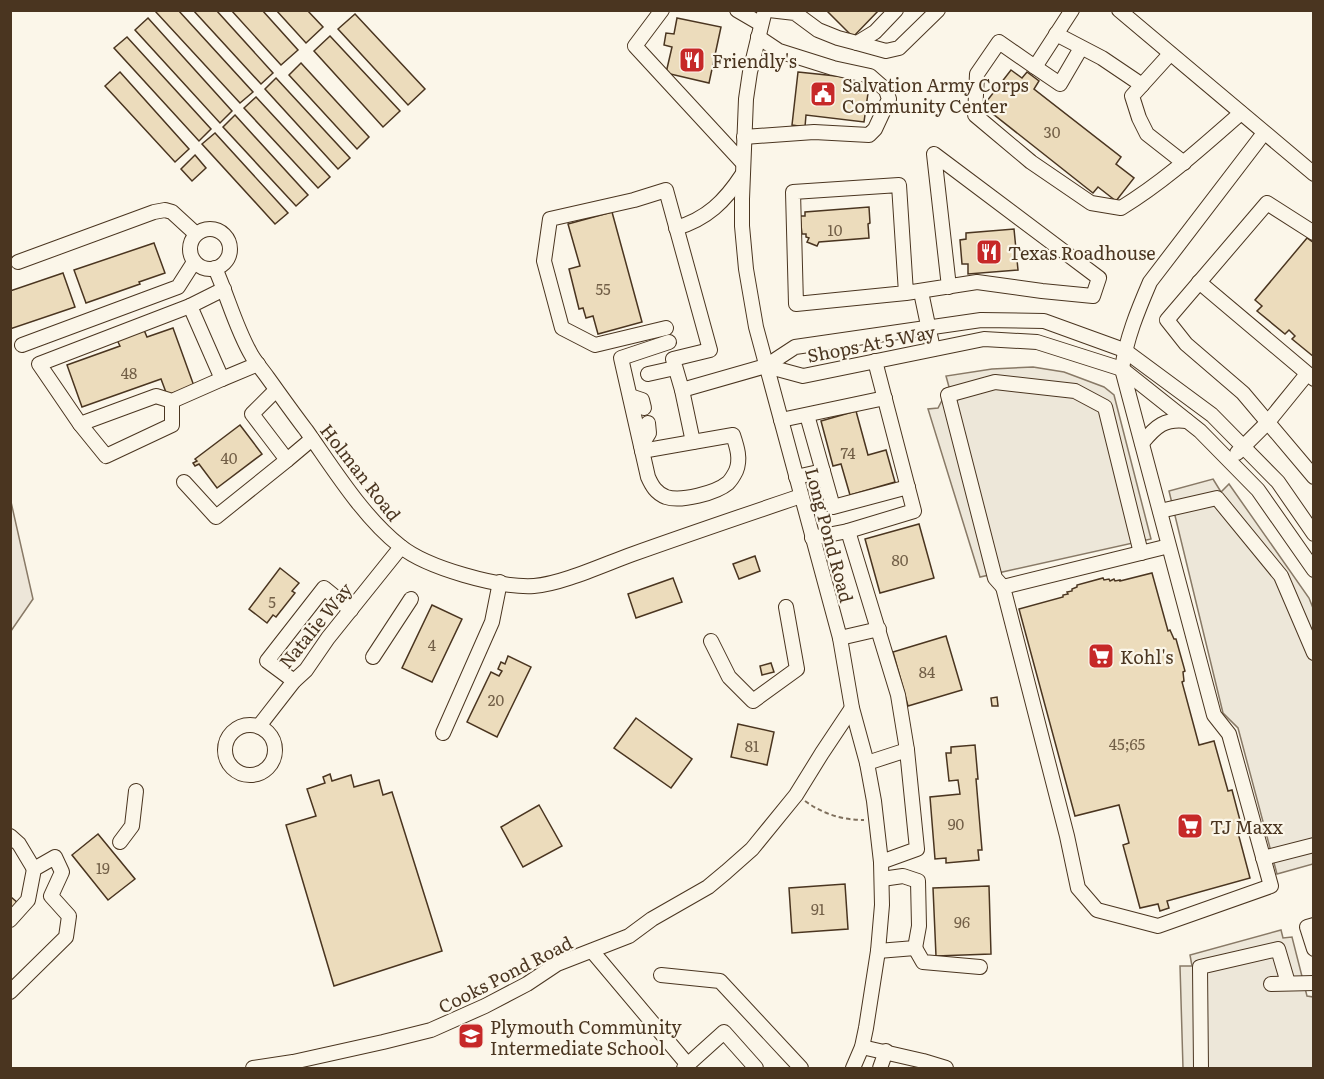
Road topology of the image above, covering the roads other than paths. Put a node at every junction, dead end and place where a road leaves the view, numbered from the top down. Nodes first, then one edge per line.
1 (662, 10) edge
2 (737, 10) edge
3 (896, 10) edge
4 (938, 10) edge
5 (1072, 10) edge
6 (1119, 10) edge
7 (796, 12) edge
8 (763, 21) edge
9 (1056, 34) junction
10 (857, 43) junction
11 (1081, 48) junction
12 (1170, 54) junction
13 (1035, 67) junction
14 (1142, 85) junction
15 (1241, 113) junction
16 (1264, 133) junction
17 (744, 138) junction
18 (1184, 163) junction
19 (743, 169) junction
20 (1314, 174) edge
21 (676, 228) junction
22 (1314, 233) edge
23 (196, 234) junction
24 (18, 262) dead end
25 (195, 262) junction
26 (216, 268) junction
27 (1199, 282) junction
28 (949, 287) junction
29 (224, 289) junction
30 (921, 292) junction
31 (906, 293) junction
32 (190, 306) junction
33 (929, 327) junction
34 (22, 345) dead end
35 (595, 345) junction
36 (933, 349) junction
37 (1125, 350) junction
38 (621, 358) junction
39 (875, 361) junction
40 (258, 364) junction
41 (766, 366) junction
42 (675, 368) junction
43 (1122, 369) junction
44 (648, 374) dead end
45 (1310, 376) edge
46 (222, 378) junction
47 (276, 390) junction
48 (682, 390) junction
49 (630, 396) junction
50 (885, 398) junction
51 (172, 401) junction
52 (644, 408) dead end
53 (807, 415) junction
54 (781, 420) junction
55 (1187, 421) junction
56 (1268, 422) junction
57 (648, 423) dead end
58 (80, 424) junction
59 (312, 439) junction
60 (693, 442) junction
61 (1142, 442) junction
62 (1244, 447) junction
63 (642, 449) junction
64 (287, 460) junction
65 (1229, 461) junction
66 (823, 471) junction
67 (796, 477) junction
68 (1314, 477) edge
69 (184, 482) dead end
70 (908, 487) junction
71 (801, 496) junction
72 (1160, 511) junction
73 (848, 531) junction
74 (1314, 534) edge
75 (813, 538) junction
76 (1169, 546) junction
77 (401, 547) junction
78 (1141, 553) junction
79 (1314, 570) edge
80 (500, 582) junction
81 (1002, 587) junction
82 (411, 599) dead end
83 (786, 607) dead end
84 (351, 610) junction
85 (879, 630) junction
86 (840, 638) junction
87 (711, 641) dead end
88 (1314, 653) edge
89 (373, 657) dead end
90 (294, 681) junction
91 (852, 708) junction
92 (259, 726) dead end
93 (443, 734) dead end
94 (907, 750) junction
95 (867, 762) junction
96 (136, 791) dead end
97 (10, 836) edge
98 (120, 842) dead end
99 (1314, 845) edge
100 (1263, 858) junction
101 (881, 862) junction
102 (34, 869) junction
103 (882, 879) junction
104 (10, 920) edge
105 (1314, 925) edge
106 (915, 948) junction
107 (1314, 949) edge
108 (592, 951) junction
109 (878, 951) junction
110 (980, 967) dead end
111 (661, 975) dead end
112 (1314, 983) edge
113 (1271, 984) dead end
114 (1288, 984) junction
115 (10, 992) edge
116 (862, 1047) junction
117 (886, 1051) junction
118 (693, 1065) edge
119 (253, 1068) edge
120 (756, 1068) edge
121 (801, 1068) edge
122 (853, 1068) edge
123 (880, 1068) edge
124 (946, 1068) edge
125 (1201, 1068) edge

1 - 19 street
2 - 8 street
3 - 10 street
4 - 10 street
5 - 9 street
6 - 12 street
7 - 8 street
7 - 10 street
8 - 17 street, Long Pond Road
8 - 17 street
9 - 11 street
9 - 13 street
11 - 13 street
11 - 14 street
12 - 14 street
12 - 15 street
13 - 18 street
14 - 18 street
15 - 16 street
15 - 18 street
16 - 20 street
16 - 37 street
17 - 19 street, Long Pond Road
19 - 21 street
19 - 41 street, Long Pond Road
21 - 35 street
21 - 42 street
22 - 27 street
23 - 24 street
23 - 25 street
23 - 26 street
25 - 26 street
25 - 34 street
26 - 29 street, Holman Road
27 - 45 street
27 - 56 street
28 - 28 street
28 - 30 street
29 - 32 street
29 - 40 street, Holman Road
30 - 31 street
30 - 33 street
31 - 31 street
32 - 46 street
32 - 58 street
33 - 36 street
33 - 37 street, Shops At 5 Way
33 - 41 street, Shops At 5 Way
35 - 38 street
35 - 38 street
36 - 39 street, Shops At 5 Way
36 - 43 street, Shops At 5 Way
37 - 43 street
37 - 62 street, Shops At 5 Way
38 - 49 street
39 - 41 street, Shops At 5 Way
39 - 50 street
40 - 46 street
40 - 47 street, Holman Road
41 - 48 street
41 - 54 street, Long Pond Road
42 - 44 street
42 - 48 street
43 - 55 street, Shops At 5 Way
43 - 61 street
45 - 56 street
46 - 51 street
47 - 59 street, Holman Road
47 - 64 street
48 - 60 street
49 - 52 street
49 - 63 street
50 - 53 street
50 - 70 street
51 - 58 street
51 - 58 street
53 - 54 street
53 - 66 street
54 - 67 street, Long Pond Road
55 - 61 street
55 - 65 street, Shops At 5 Way
56 - 62 street
56 - 68 street
57 - 63 street
59 - 64 street
59 - 77 street, Holman Road
60 - 63 street
60 - 63 street
61 - 72 street
62 - 65 street
62 - 74 street, Shops At 5 Way
64 - 69 street
65 - 79 street, Shops At 5 Way
66 - 67 street
66 - 70 street
67 - 71 street, Long Pond Road
70 - 73 street
71 - 75 street, Long Pond Road
71 - 80 street, Holman Road
72 - 76 street
72 - 88 street
73 - 75 street
73 - 85 street
75 - 86 street, Long Pond Road
76 - 78 street
76 - 100 street
77 - 80 street, Holman Road
77 - 84 street, Natalie Way
78 - 81 street
78 - 81 street
80 - 93 street
81 - 100 street
82 - 89 street
83 - 87 street
84 - 90 street, Natalie Way
84 - 90 street
85 - 86 street
85 - 94 street
86 - 91 street, Long Pond Road
90 - 92 street, Natalie Way
91 - 95 street, Long Pond Road
91 - 108 street, Cooks Pond Road
94 - 95 street
94 - 101 street
95 - 101 street, Long Pond Road
96 - 98 street
97 - 102 street
99 - 100 street
101 - 103 street, Long Pond Road
102 - 104 street
102 - 115 street
103 - 106 street
103 - 109 street, Long Pond Road
105 - 107 street
106 - 109 street
106 - 110 street
108 - 118 street
108 - 119 street, Cooks Pond Road
109 - 116 street, Long Pond Road
111 - 121 street
112 - 114 street
113 - 114 street
114 - 125 street
116 - 117 street
116 - 122 street, Long Pond Road
117 - 123 street
117 - 124 street
118 - 120 street

